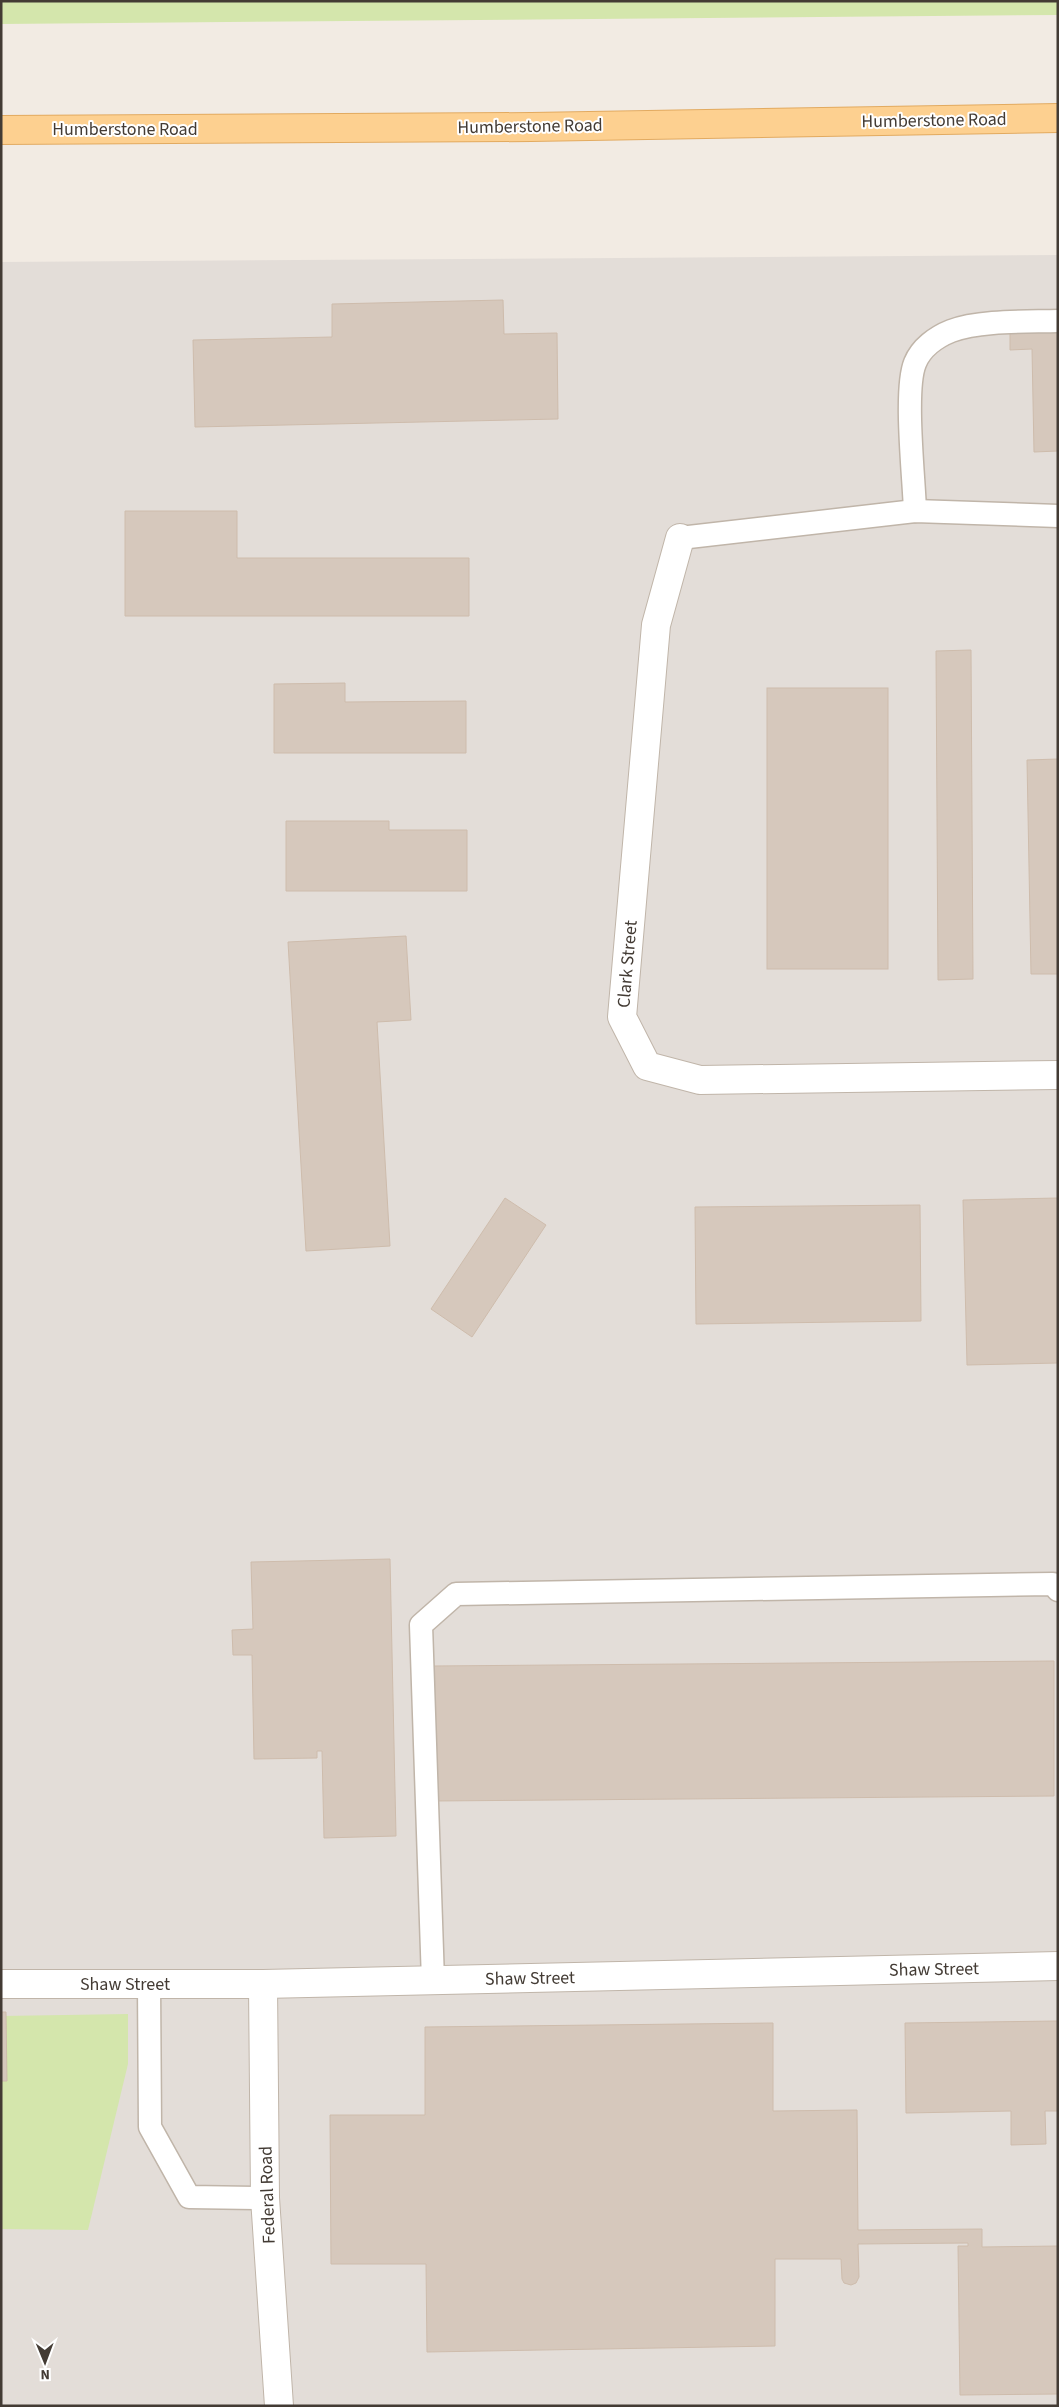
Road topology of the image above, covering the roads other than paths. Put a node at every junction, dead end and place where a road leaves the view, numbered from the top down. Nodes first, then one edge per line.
1 (1058, 118) edge
2 (1, 130) edge
3 (1058, 321) edge
4 (915, 511) junction
5 (1058, 516) edge
6 (680, 538) joint
7 (1058, 1075) edge
8 (1058, 1590) edge
9 (1058, 1966) edge
10 (433, 1981) junction
11 (1, 1984) edge
12 (148, 1984) junction
13 (264, 1984) junction
14 (265, 2198) junction
15 (279, 2406) edge

1 - 2 main road, Humberstone Road
3 - 4 lane
4 - 5 lane
4 - 6 lane
6 - 7 street, Clark Street
8 - 10 lane
9 - 10 street, Shaw Street
10 - 13 street, Shaw Street
11 - 12 street, Shaw Street
12 - 13 street, Shaw Street
12 - 14 lane
13 - 14 street, Federal Road
14 - 15 street, Federal Road

